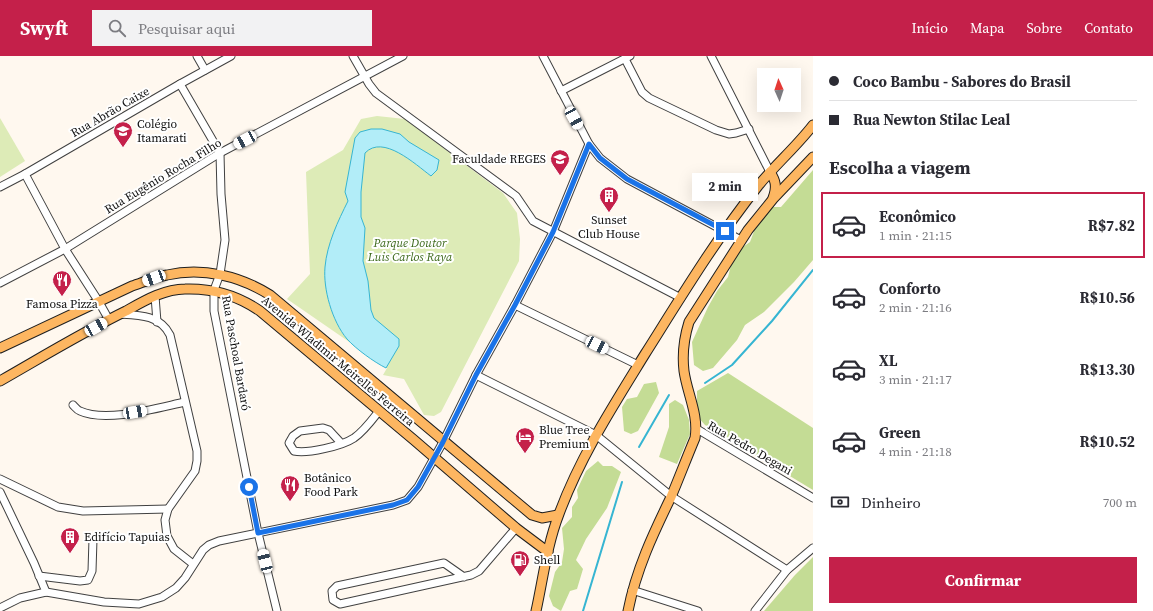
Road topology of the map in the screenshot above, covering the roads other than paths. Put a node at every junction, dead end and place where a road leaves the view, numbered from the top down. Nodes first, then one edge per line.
1 (197, 56) edge
2 (231, 56) edge
3 (353, 56) edge
4 (403, 56) edge
5 (543, 56) edge
6 (711, 56) edge
7 (628, 57) edge
8 (205, 70) junction
9 (365, 76) junction
10 (180, 84) junction
11 (561, 91) junction
12 (813, 125) edge
13 (749, 130) junction
14 (589, 144) junction
15 (220, 153) junction
16 (813, 158) edge
17 (770, 172) junction
18 (25, 174) junction
19 (0, 187) edge
20 (773, 199) junction
21 (725, 231) junction
22 (553, 232) junction
23 (741, 240) junction
24 (65, 249) junction
25 (220, 274) junction
26 (0, 283) edge
27 (214, 290) junction
28 (155, 296) junction
29 (680, 298) junction
30 (99, 302) junction
31 (515, 305) junction
32 (120, 314) junction
33 (109, 320) junction
34 (157, 322) junction
35 (0, 348) edge
36 (638, 365) junction
37 (476, 375) junction
38 (0, 381) edge
39 (185, 402) junction
40 (73, 405) dead end
41 (379, 411) junction
42 (697, 429) junction
43 (596, 435) junction
44 (443, 442) junction
45 (341, 443) junction
46 (434, 457) junction
47 (0, 479) edge
48 (0, 492) edge
49 (671, 496) junction
50 (813, 498) edge
51 (168, 509) junction
52 (558, 515) junction
53 (516, 528) junction
54 (258, 533) junction
55 (93, 539) dead end
56 (813, 548) edge
57 (548, 552) junction
58 (193, 564) junction
59 (787, 570) junction
60 (39, 576) junction
61 (464, 577) junction
62 (632, 590) junction
63 (46, 592) junction
64 (0, 608) edge
65 (277, 611) edge
66 (536, 611) edge
67 (628, 611) edge
68 (698, 611) edge
69 (755, 611) edge

1 - 8 street
2 - 8 street, Rua Abrão Caixe
3 - 9 street
4 - 9 street, Rua Eugênio Rocha Filho
5 - 11 street
6 - 13 street
7 - 11 street
7 - 13 street
8 - 10 street, Rua Abrão Caixe
9 - 15 street, Rua Eugênio Rocha Filho
9 - 22 street
10 - 15 street, Rua Paschoal Bardaró
10 - 18 street, Rua Abrão Caixe
11 - 14 street
12 - 17 main road
13 - 17 street
14 - 21 street
14 - 22 street
15 - 24 street, Rua Eugênio Rocha Filho
15 - 25 street, Rua Paschoal Bardaró
16 - 20 main road
17 - 20 main road
17 - 21 main road
18 - 19 street, Rua Abrão Caixe
18 - 24 street
20 - 23 main road
21 - 23 street
21 - 29 main road
22 - 29 street
22 - 31 street
23 - 42 main road
24 - 26 street, Rua Eugênio Rocha Filho
24 - 30 street
25 - 27 street, Rua Paschoal Bardaró
25 - 30 main road, Avenida Wladimir Meirelles Ferreira
25 - 44 main road, Avenida Wladimir Meirelles Ferreira
27 - 28 main road, Avenida Wladimir Meirelles Ferreira
27 - 41 main road, Avenida Wladimir Meirelles Ferreira
27 - 54 street, Rua Paschoal Bardaró
28 - 32 main road, Avenida Wladimir Meirelles Ferreira
28 - 34 street
29 - 36 main road
30 - 33 street
30 - 35 main road, Avenida Wladimir Meirelles Ferreira
31 - 36 street
31 - 37 street
32 - 33 main road, Avenida Wladimir Meirelles Ferreira
32 - 34 street
33 - 38 main road, Avenida Wladimir Meirelles Ferreira
34 - 39 street
36 - 43 main road
37 - 43 street
37 - 44 street
39 - 40 street
39 - 51 street
41 - 45 street
41 - 46 main road, Avenida Wladimir Meirelles Ferreira
42 - 49 main road
42 - 50 street, Rua Pedro Degani
43 - 49 street
43 - 52 main road
44 - 46 street
44 - 52 main road, Avenida Wladimir Meirelles Ferreira
45 - 45 street
46 - 53 main road, Avenida Wladimir Meirelles Ferreira
46 - 54 street
47 - 51 street
48 - 60 street
49 - 59 street
49 - 62 main road
51 - 58 street
52 - 57 main road
53 - 57 main road, Avenida Wladimir Meirelles Ferreira
53 - 61 street
54 - 58 street
54 - 65 street, Rua Paschoal Bardaró
55 - 60 street
56 - 59 street
57 - 66 main road
58 - 63 street
59 - 69 street
60 - 63 street
61 - 61 street
62 - 67 main road
62 - 68 street
63 - 64 street

